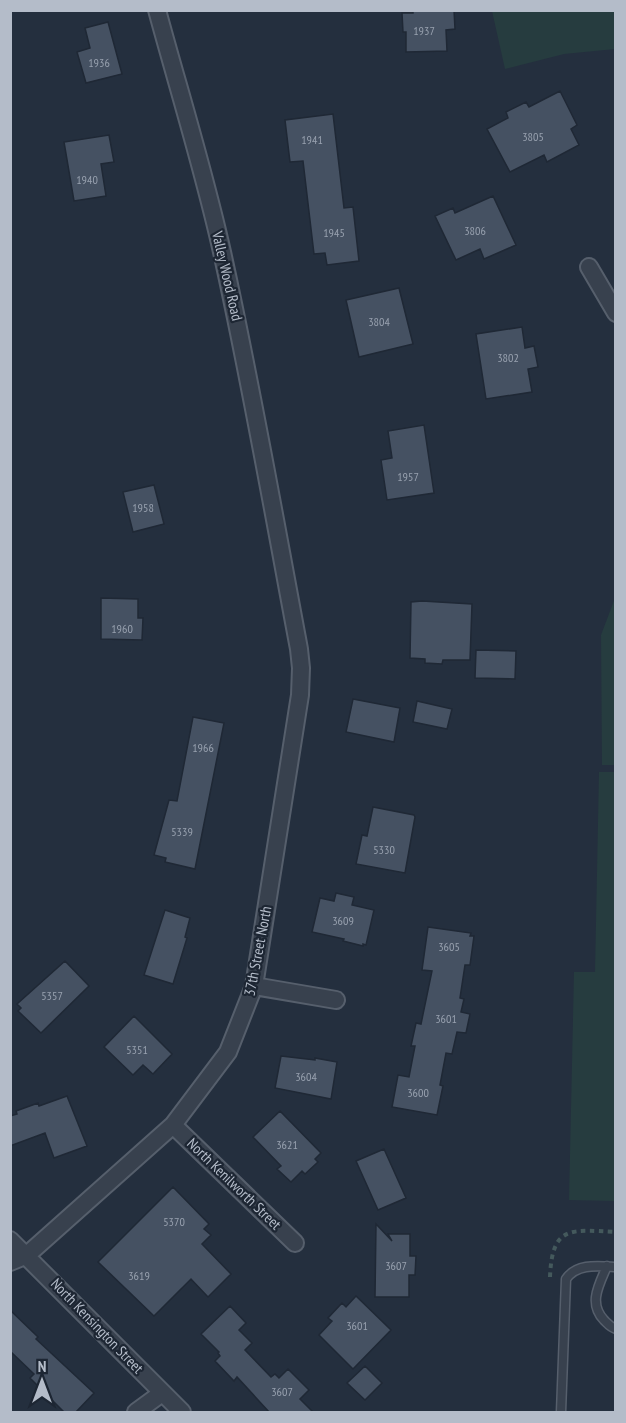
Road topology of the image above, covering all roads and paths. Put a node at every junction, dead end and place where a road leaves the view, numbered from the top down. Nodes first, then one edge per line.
1 (157, 10) edge
2 (589, 267) dead end
3 (615, 313) edge
4 (280, 546) joint
5 (254, 986) junction
6 (336, 1000) dead end
7 (173, 1125) junction
8 (10, 1240) edge
9 (295, 1244) dead end
10 (27, 1255) junction
11 (10, 1262) edge
12 (611, 1267) edge
13 (615, 1329) edge
14 (162, 1393) junction
15 (136, 1413) edge
16 (182, 1413) edge
17 (561, 1413) edge

1 - 4 street, Valley Wood Road
2 - 3 street
4 - 5 street, 37th Street North
5 - 6 street
5 - 7 street, 37th Street North
7 - 9 street, North Kenilworth Street
7 - 10 street, 37th Street North
8 - 10 street, North Kensington Street
10 - 11 street, 37th Street North
10 - 14 street, North Kensington Street
12 - 13 lane
12 - 17 lane
14 - 15 street
14 - 16 street, North Kensington Street

